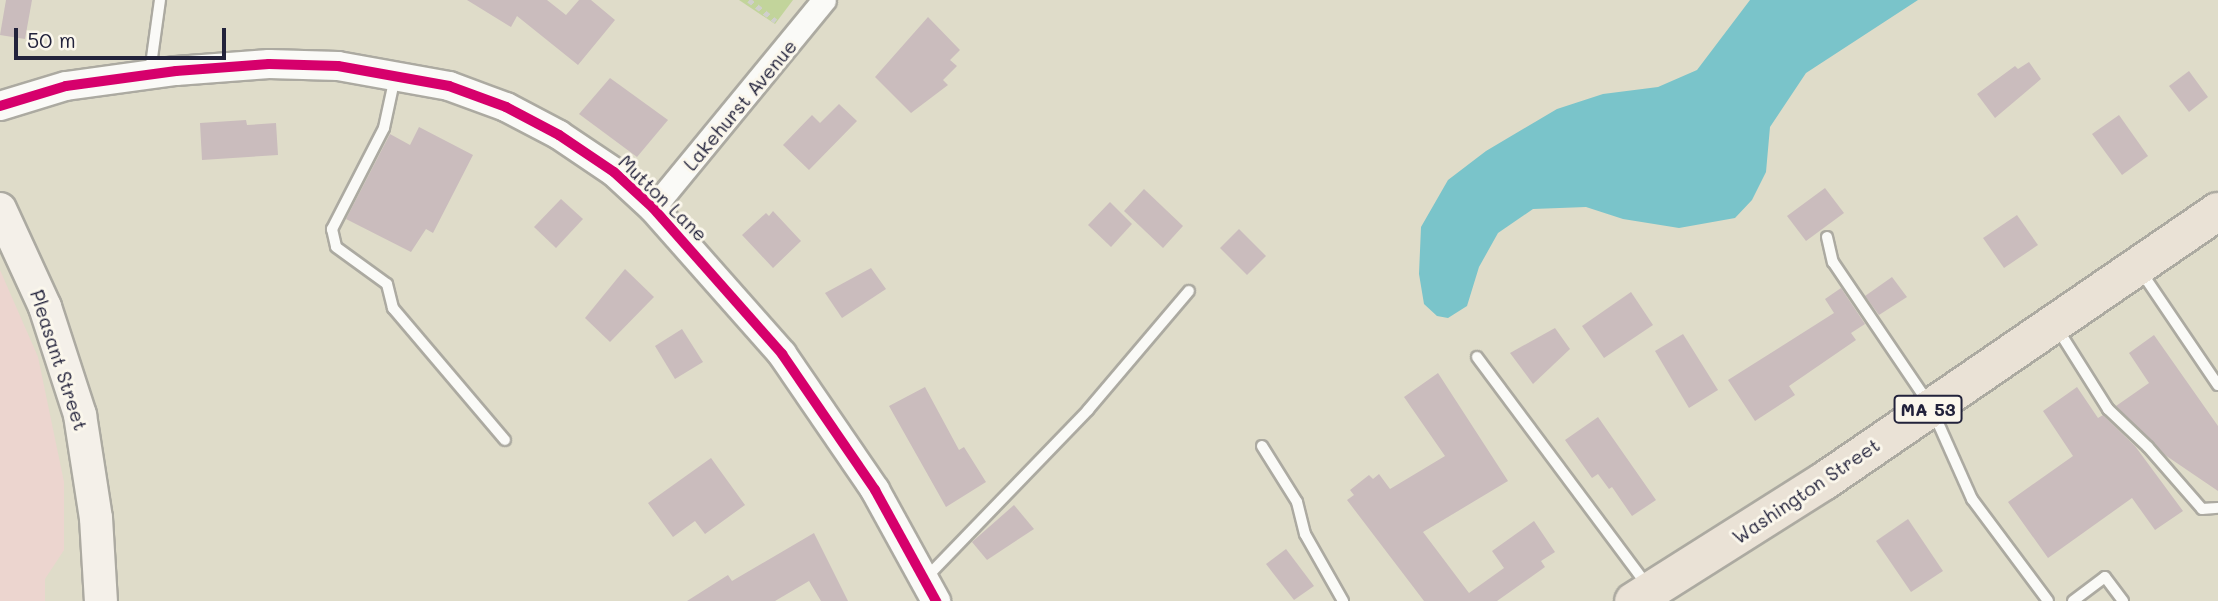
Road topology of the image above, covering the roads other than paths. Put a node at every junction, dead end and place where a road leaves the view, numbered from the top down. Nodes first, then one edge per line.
1 (160, 0) edge
2 (824, 0) edge
3 (396, 74) junction
4 (150, 75) junction
5 (0, 106) edge
6 (653, 208) junction
7 (0, 209) edge
8 (2218, 211) edge
9 (1827, 237) dead end
10 (2137, 265) junction
11 (1189, 291) dead end
12 (2052, 321) junction
13 (1477, 357) dead end
14 (2218, 385) edge
15 (1931, 407) junction
16 (505, 440) dead end
17 (1262, 446) dead end
18 (2218, 508) edge
19 (930, 590) edge
20 (1642, 595) edge
21 (101, 601) edge
22 (1343, 601) edge
23 (2048, 601) edge
24 (2073, 601) edge
25 (2123, 601) edge

1 - 4 lane
2 - 6 street, Lakehurst Avenue
3 - 4 street, Mutton Lane
3 - 6 street, Mutton Lane
3 - 16 lane
4 - 5 street, Mutton Lane
6 - 19 street, Mutton Lane
7 - 21 main road, Pleasant Street
8 - 10 main road, Washington Street / MA 53
9 - 15 lane
10 - 12 main road, Washington Street / MA 53
10 - 14 lane
11 - 19 lane
12 - 15 main road, Washington Street / MA 53
12 - 18 lane
13 - 20 lane
15 - 20 main road, Washington Street / MA 53
15 - 23 lane
17 - 22 lane
24 - 25 lane

